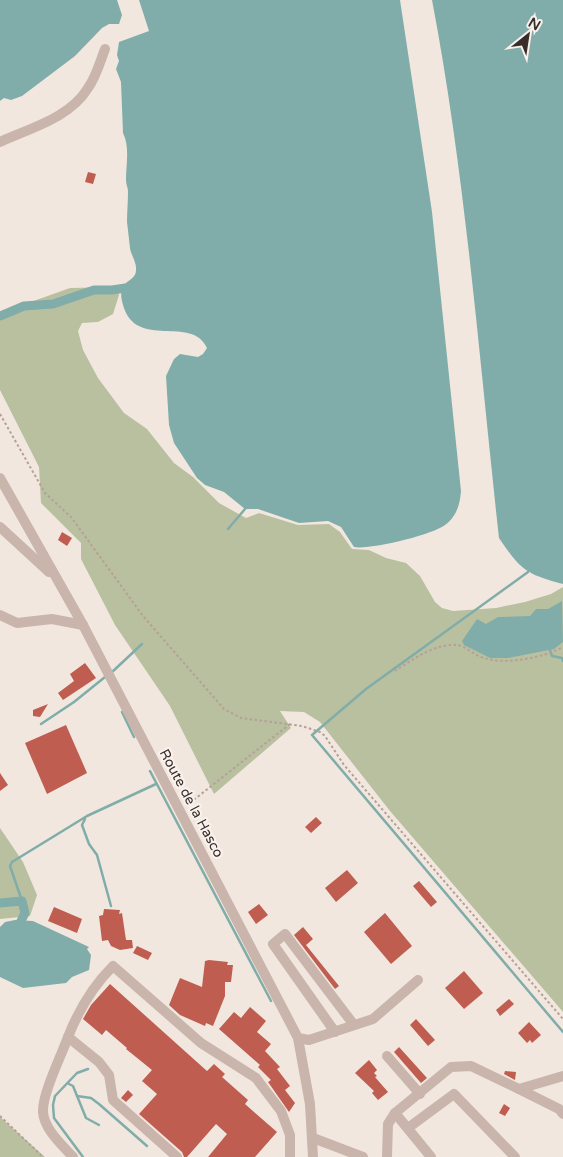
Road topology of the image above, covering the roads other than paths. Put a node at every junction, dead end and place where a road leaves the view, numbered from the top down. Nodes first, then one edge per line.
1 (105, 49) dead end
2 (0, 142) edge
3 (0, 478) edge
4 (0, 527) edge
5 (54, 575) junction
6 (0, 615) edge
7 (83, 625) junction
8 (418, 980) dead end
9 (354, 1025) junction
10 (335, 1032) junction
11 (68, 1037) junction
12 (298, 1038) junction
13 (387, 1056) dead end
14 (563, 1076) edge
15 (519, 1089) junction
16 (420, 1094) junction
17 (562, 1111) edge
18 (395, 1113) junction
19 (408, 1128) junction
20 (313, 1138) junction
21 (73, 1157) edge
22 (176, 1157) edge
23 (290, 1157) edge
24 (312, 1157) edge
25 (363, 1157) edge
26 (387, 1157) edge
27 (431, 1157) edge
28 (515, 1157) edge

1 - 2 lane
3 - 5 lane, Route de la Hasco
4 - 5 lane
5 - 7 lane, Route de la Hasco
6 - 7 lane
7 - 12 lane, Route de la Hasco
8 - 9 lane
9 - 10 lane
9 - 10 lane
10 - 12 lane
11 - 21 lane
11 - 22 lane
11 - 23 lane
12 - 20 lane, Route de la Hasco
13 - 16 lane
14 - 15 lane
15 - 16 lane
15 - 17 lane
16 - 18 lane
18 - 19 lane
18 - 26 lane
19 - 27 lane
19 - 28 lane
20 - 24 lane, Route de la Hasco
20 - 25 lane

